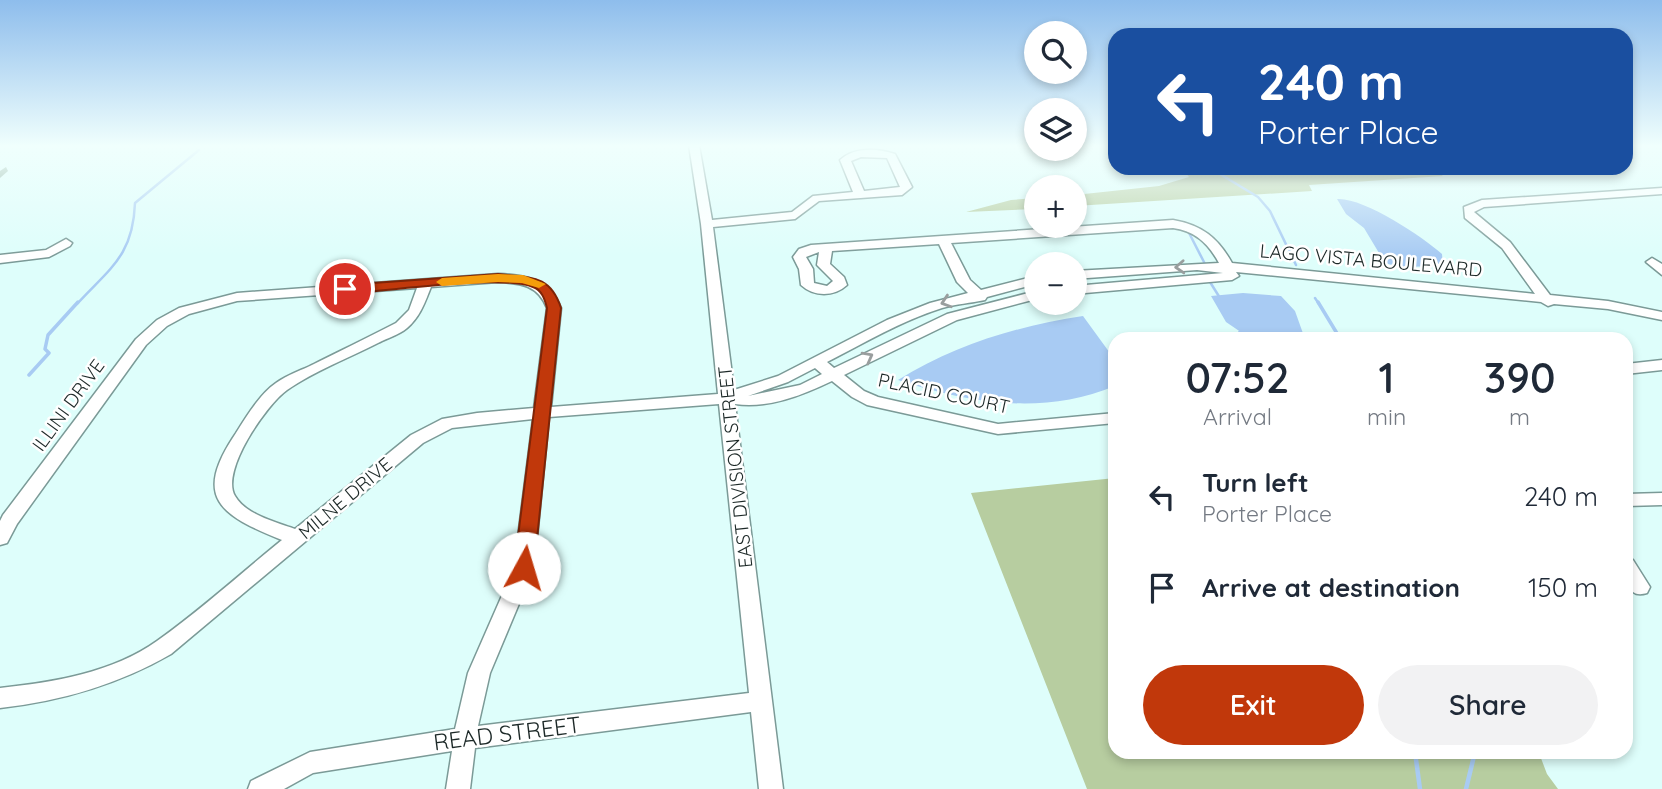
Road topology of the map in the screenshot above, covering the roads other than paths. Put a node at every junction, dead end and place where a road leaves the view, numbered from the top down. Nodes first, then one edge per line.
1 (700, 182) edge
2 (854, 182) edge
3 (902, 182) edge
4 (1662, 191) edge
5 (860, 195) junction
6 (707, 224) junction
7 (944, 242) junction
8 (66, 243) dead end
9 (826, 250) dead end
10 (0, 259) edge
11 (1230, 272) junction
12 (1087, 274) edge
13 (1024, 283) edge
14 (426, 284) junction
15 (1087, 288) edge
16 (975, 293) junction
17 (1024, 298) edge
18 (1549, 302) junction
19 (991, 305) junction
20 (1662, 318) edge
21 (818, 363) junction
22 (1662, 365) edge
23 (1633, 368) edge
24 (832, 375) junction
25 (772, 390) junction
26 (727, 398) junction
27 (541, 412) junction
28 (1108, 419) edge
29 (1662, 499) edge
30 (1633, 500) edge
31 (0, 538) edge
32 (297, 538) junction
33 (1633, 576) edge
34 (1640, 587) dead end
35 (0, 698) edge
36 (761, 701) junction
37 (467, 737) junction
38 (260, 789) edge
39 (458, 789) edge
40 (771, 789) edge

1 - 6 street, EAST DIVISION STREET
2 - 5 street
3 - 5 street
4 - 18 street
5 - 6 street
6 - 26 street, EAST DIVISION STREET
7 - 9 street
7 - 11 street
7 - 16 street
8 - 10 street
11 -> 12 street, LAGO VISTA BOULEVARD
11 - 15 street, LAGO VISTA BOULEVARD
11 - 18 street, LAGO VISTA BOULEVARD
13 - 16 street
14 - 27 street, ILLINI DRIVE
14 - 31 street, ILLINI DRIVE
14 - 32 street
16 - 19 street
16 -> 21 street
17 - 19 street
18 - 20 street, LAGO VISTA BOULEVARD
24 -> 19 street
21 - 24 street, PLACID COURT
21 - 25 street
22 - 23 street
24 - 25 street
24 - 28 street, PLACID COURT
25 - 26 street
26 - 27 street, MILNE DRIVE
26 - 36 street, EAST DIVISION STREET
27 - 32 street, MILNE DRIVE
27 - 37 street
29 - 30 street
32 - 35 street, MILNE DRIVE
33 - 34 street
36 - 37 street, READ STREET
36 - 40 street, EAST DIVISION STREET
37 - 38 street, READ STREET
37 - 39 street

